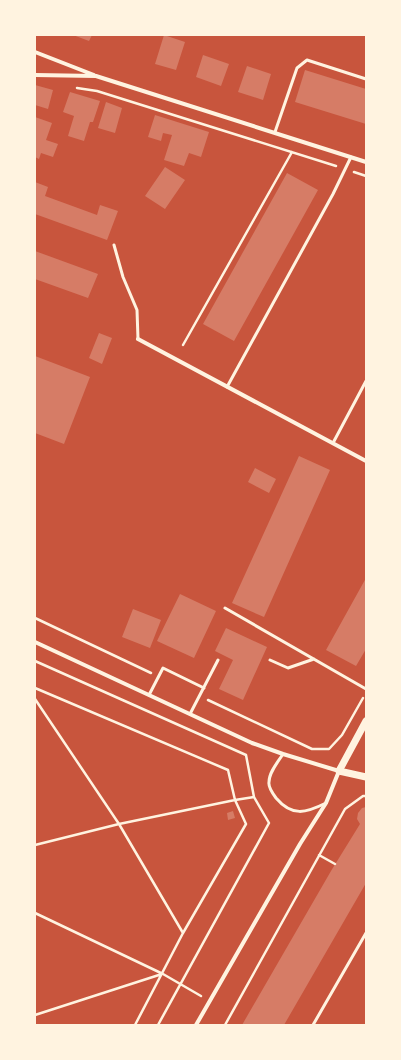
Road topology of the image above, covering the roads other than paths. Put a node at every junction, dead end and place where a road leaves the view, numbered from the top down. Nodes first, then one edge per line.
1 (35, 52) edge
2 (35, 75) edge
3 (96, 76) junction
4 (366, 79) edge
5 (275, 132) junction
6 (351, 158) junction
7 (366, 162) edge
8 (114, 245) dead end
9 (138, 339) joint
10 (366, 381) edge
11 (227, 387) junction
12 (333, 444) junction
13 (366, 461) edge
14 (225, 608) dead end
15 (35, 642) edge
16 (314, 659) junction
17 (218, 660) dead end
18 (270, 660) dead end
19 (204, 688) junction
20 (366, 689) edge
21 (150, 695) junction
22 (190, 714) junction
23 (366, 721) edge
24 (283, 754) junction
25 (339, 771) junction
26 (366, 777) edge
27 (326, 802) junction
28 (366, 933) edge
29 (196, 1025) edge
30 (313, 1025) edge

1 - 3 street
2 - 3 street
3 - 5 street
4 - 5 lane
5 - 6 street
6 - 7 street
6 - 11 lane
8 - 9 lane
9 - 11 street
10 - 12 lane
11 - 12 street
12 - 13 street
14 - 16 lane
15 - 21 street
16 - 18 lane
16 - 20 lane
17 - 19 lane
19 - 21 lane
19 - 22 lane
21 - 22 street
22 - 24 street
23 - 25 street
24 - 25 street
24 - 27 lane
25 - 26 street
25 - 27 street
27 - 29 street
28 - 30 lane

